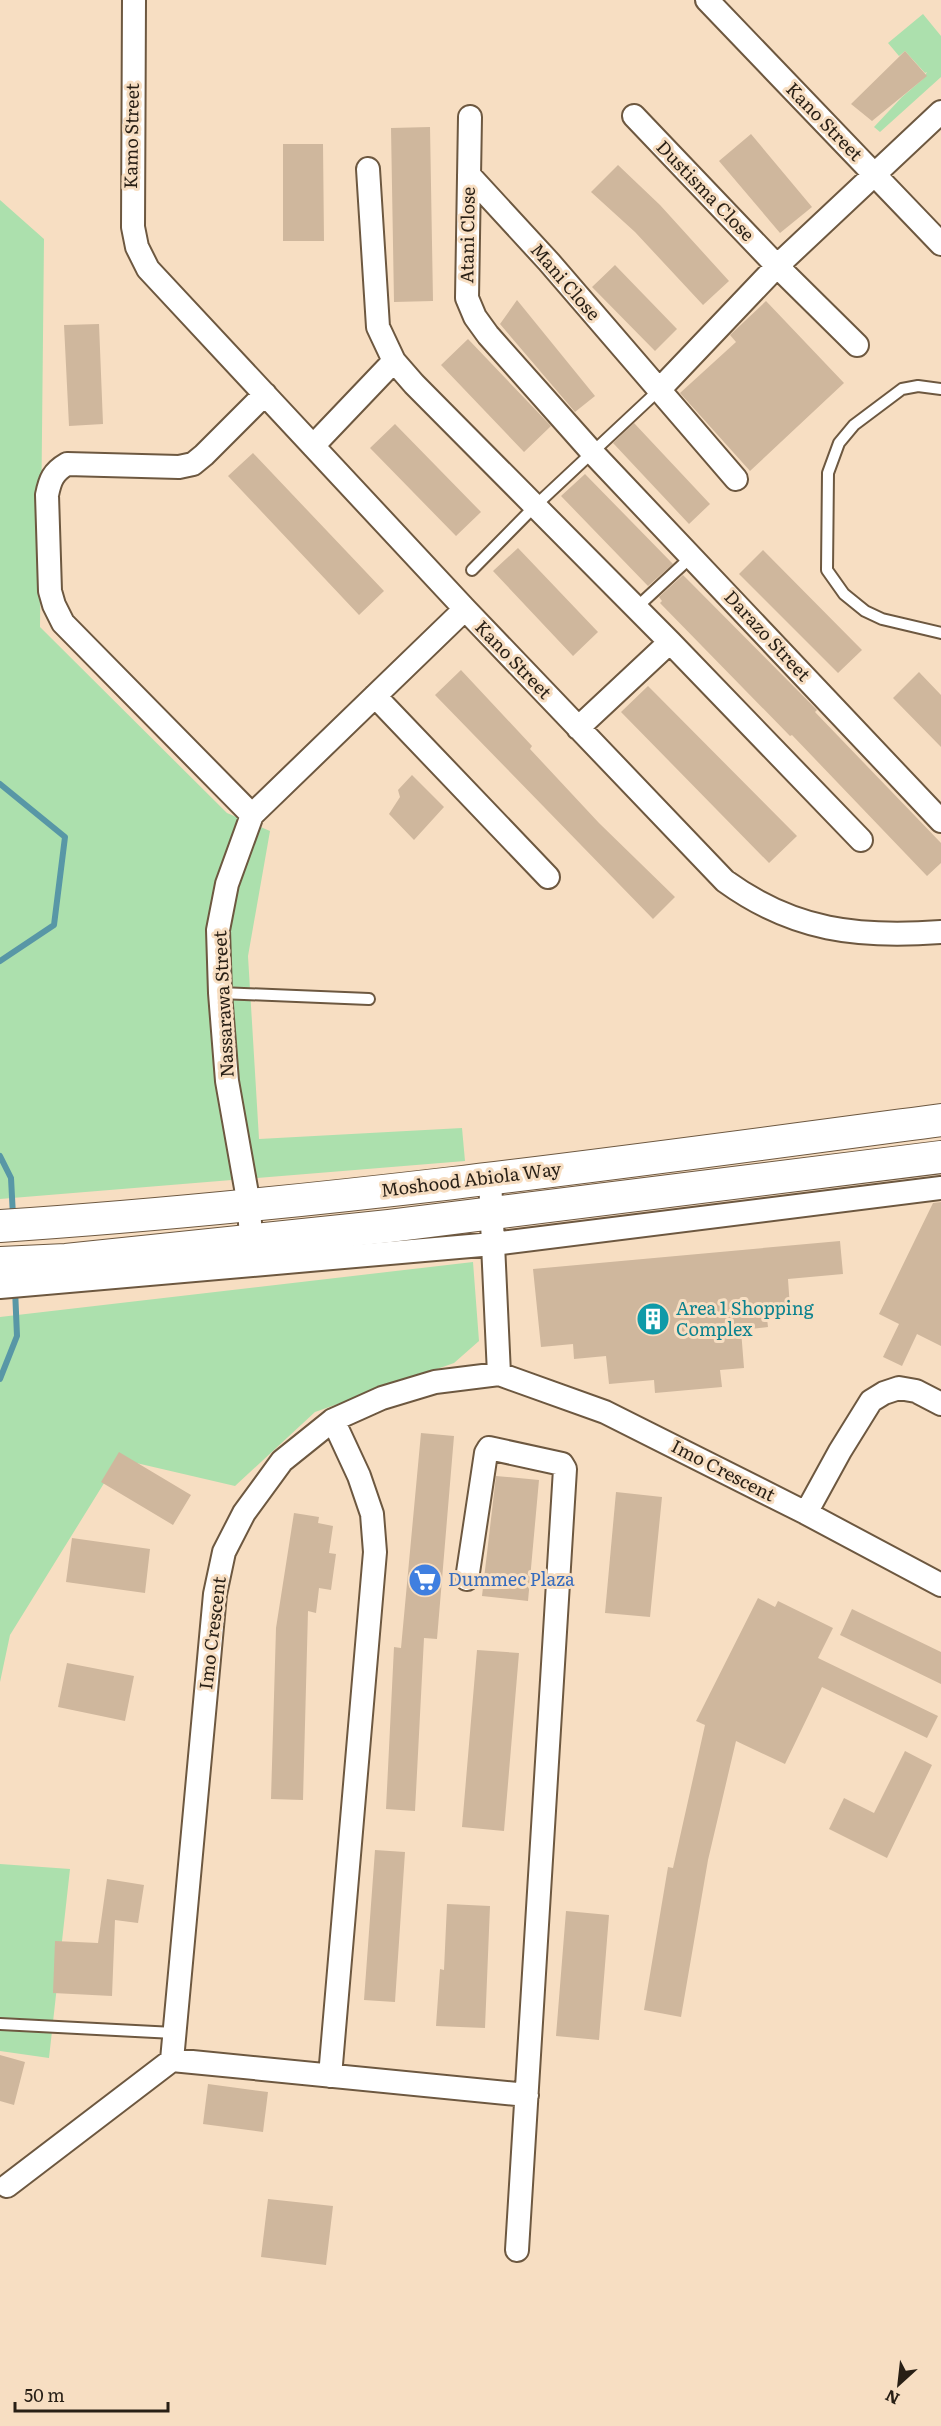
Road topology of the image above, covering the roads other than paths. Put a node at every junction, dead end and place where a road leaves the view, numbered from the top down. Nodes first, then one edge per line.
1 (134, 0) edge
2 (707, 0) edge
3 (941, 112) edge
4 (634, 116) dead end
5 (470, 117) dead end
6 (368, 170) dead end
7 (874, 173) junction
8 (469, 175) junction
9 (941, 244) edge
10 (777, 266) junction
11 (148, 269) joint
12 (857, 345) dead end
13 (394, 361) junction
14 (941, 389) edge
15 (659, 390) junction
16 (264, 394) junction
17 (313, 446) junction
18 (592, 452) junction
19 (736, 479) dead end
20 (535, 506) junction
21 (691, 556) junction
22 (472, 570) dead end
23 (636, 608) junction
24 (465, 609) junction
25 (941, 633) edge
26 (670, 642) junction
27 (375, 696) junction
28 (578, 728) junction
29 (252, 815) junction
30 (941, 821) edge
31 (861, 840) dead end
32 (548, 877) dead end
33 (941, 932) edge
34 (220, 993) junction
35 (369, 999) dead end
36 (941, 1120) edge
37 (941, 1157) edge
38 (490, 1179) junction
39 (941, 1188) edge
40 (249, 1205) junction
41 (492, 1213) junction
42 (0, 1226) edge
43 (251, 1240) junction
44 (493, 1244) junction
45 (0, 1279) edge
46 (499, 1374) junction
47 (941, 1404) edge
48 (333, 1420) junction
49 (806, 1513) junction
50 (467, 1579) dead end
51 (941, 1585) edge
52 (0, 2024) edge
53 (174, 2034) junction
54 (172, 2060) junction
55 (330, 2076) junction
56 (527, 2094) junction
57 (7, 2186) dead end
58 (517, 2250) dead end

1 - 11 street, Kamo Street
2 - 7 street, Kano Street
3 - 7 street
4 - 10 street, Dustisma Close
5 - 8 street, Atani Close
6 - 13 street
7 - 9 street, Kano Street
7 - 10 street
8 - 15 street, Mani Close
8 - 18 street, Atani Close
10 - 12 street
10 - 15 street
11 - 16 street, Kano Street
13 - 17 street
13 - 20 street
14 - 25 lane
15 - 18 lane
15 - 19 street, Mani Close
16 - 17 street, Kano Street
16 - 29 street
17 - 24 street, Kano Street
18 - 20 lane
18 - 21 street, Darazo Street
20 - 22 lane
20 - 23 street
21 - 23 lane
21 - 30 street, Darazo Street
23 - 26 street
24 - 27 street, Nassarawa Street
24 - 28 street, Kano Street
26 - 28 street
26 - 31 street
27 - 29 street, Nassarawa Street
27 - 32 street
28 - 33 street, Kano Street
29 - 34 street, Nassarawa Street
34 - 35 lane
34 - 40 street, Nassarawa Street
36 - 38 main road, Moshood Abiola Way
37 - 41 main road, Moshood Abiola Way
38 - 40 main road, Moshood Abiola Way
38 - 41 street
39 - 44 street
40 - 42 main road, Moshood Abiola Way
40 - 43 street, Nassarawa Street
41 - 43 main road, Moshood Abiola Way
41 - 44 street
43 - 45 main road, Moshood Abiola Way
44 - 45 street
44 - 46 street
46 - 48 street, Imo Crescent
46 - 49 street, Imo Crescent
47 - 49 street
48 - 53 street, Imo Crescent
48 - 55 street
49 - 51 street, Imo Crescent
50 - 56 street
52 - 53 lane
53 - 54 street, Imo Crescent
54 - 55 street
54 - 57 street
55 - 56 street
56 - 58 street

